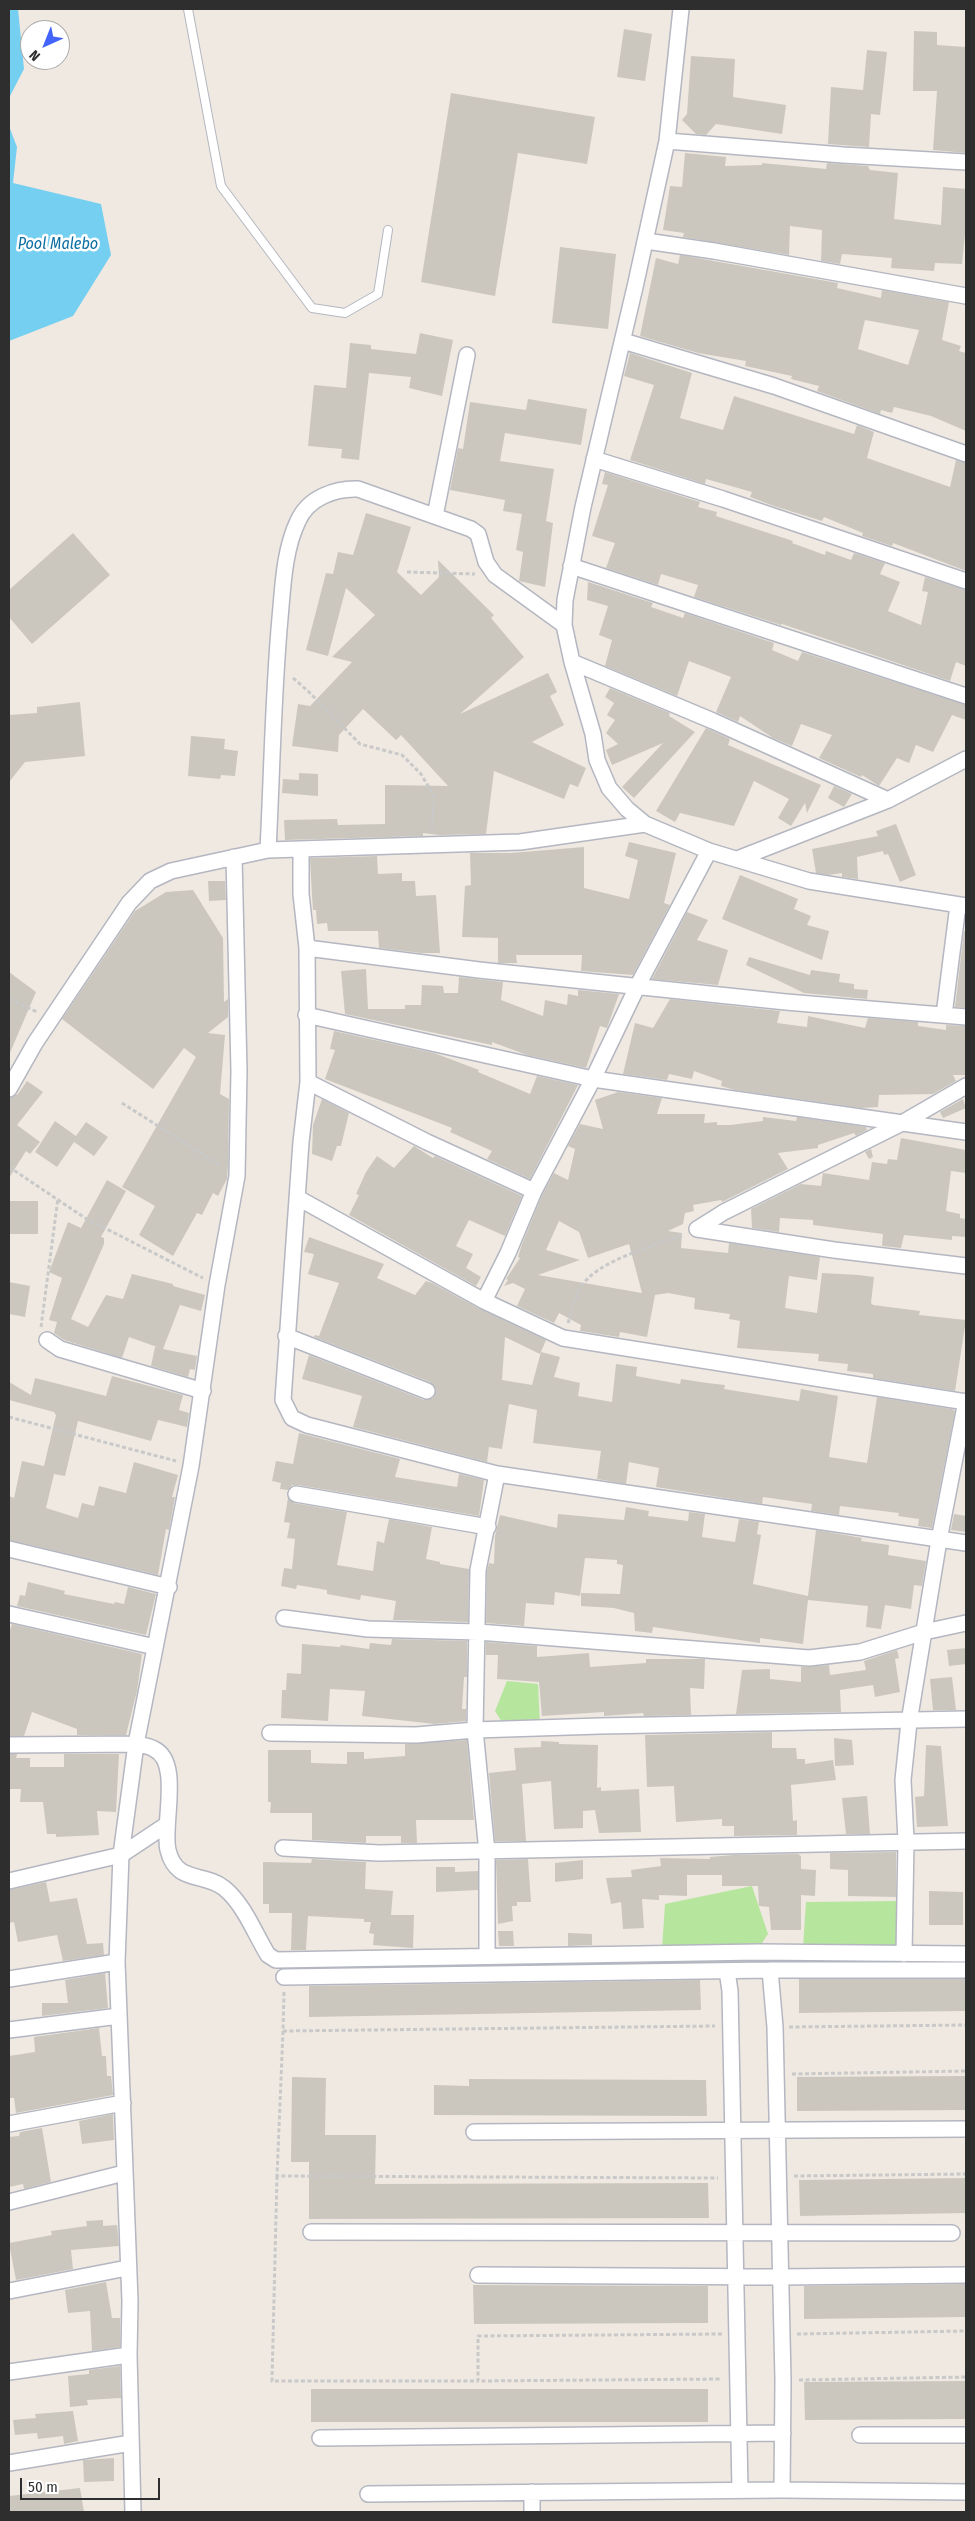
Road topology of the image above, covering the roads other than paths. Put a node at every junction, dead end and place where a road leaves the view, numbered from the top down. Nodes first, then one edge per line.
1 (188, 9) edge
2 (681, 9) edge
3 (667, 141) junction
4 (966, 162) edge
5 (388, 230) dead end
6 (646, 241) junction
7 (966, 296) edge
8 (622, 341) junction
9 (467, 355) dead end
10 (966, 454) edge
11 (594, 459) junction
12 (435, 516) junction
13 (570, 566) junction
14 (966, 581) edge
15 (564, 625) junction
16 (572, 662) junction
17 (966, 696) edge
18 (966, 759) edge
19 (888, 800) junction
20 (645, 824) junction
21 (301, 849) junction
22 (268, 850) junction
23 (709, 851) junction
24 (234, 858) junction
25 (740, 858) junction
26 (962, 906) edge
27 (307, 948) junction
28 (638, 985) junction
29 (306, 1015) junction
30 (944, 1015) junction
31 (966, 1017) edge
32 (593, 1079) junction
33 (308, 1082) junction
34 (966, 1086) edge
35 (9, 1089) edge
36 (902, 1122) junction
37 (966, 1132) edge
38 (534, 1191) junction
39 (298, 1198) junction
40 (966, 1266) edge
41 (484, 1301) junction
42 (286, 1336) junction
43 (47, 1340) road end
44 (203, 1391) junction
45 (427, 1391) dead end
46 (966, 1401) edge
47 (497, 1474) junction
48 (296, 1494) dead end
49 (488, 1526) junction
50 (939, 1540) junction
51 (966, 1543) edge
52 (9, 1549) edge
53 (169, 1586) junction
54 (9, 1614) edge
55 (284, 1618) dead end
56 (966, 1623) edge
57 (478, 1632) junction
58 (924, 1632) junction
59 (154, 1647) junction
60 (966, 1719) edge
61 (909, 1722) junction
62 (475, 1730) junction
63 (270, 1733) dead end
64 (136, 1744) junction
65 (9, 1745) edge
66 (166, 1824) junction
67 (966, 1840) edge
68 (906, 1841) junction
69 (284, 1848) dead end
70 (487, 1852) junction
71 (121, 1855) junction
72 (9, 1881) edge
73 (904, 1954) junction
74 (966, 1954) edge
75 (488, 1956) junction
76 (117, 1962) junction
77 (770, 1970) junction
78 (966, 1970) edge
79 (727, 1971) junction
80 (284, 1977) road end
81 (9, 1980) edge
82 (119, 2016) junction
83 (9, 2030) edge
84 (123, 2104) junction
85 (9, 2124) edge
86 (966, 2129) edge
87 (733, 2130) junction
88 (777, 2130) junction
89 (474, 2132) dead end
90 (124, 2173) junction
91 (9, 2202) edge
92 (311, 2232) dead end
93 (735, 2232) junction
94 (779, 2233) junction
95 (952, 2233) dead end
96 (127, 2268) junction
97 (966, 2274) edge
98 (478, 2275) dead end
99 (736, 2277) junction
100 (780, 2277) junction
101 (9, 2291) edge
102 (129, 2356) junction
103 (9, 2372) edge
104 (783, 2433) junction
105 (738, 2434) junction
106 (860, 2435) dead end
107 (966, 2435) edge
108 (320, 2438) dead end
109 (131, 2444) junction
110 (9, 2463) edge
111 (740, 2490) junction
112 (782, 2490) junction
113 (532, 2492) junction
114 (966, 2492) edge
115 (368, 2494) dead end
116 (133, 2512) edge
117 (532, 2512) edge

1 - 5 lane
2 - 3 street
3 - 4 street
3 - 6 street
6 - 7 street
6 - 8 street
8 - 10 street
8 - 11 street
9 - 12 street
11 - 13 street
11 - 14 street
12 - 15 street
12 - 22 street
13 - 15 street
13 - 17 street
15 - 16 street
16 - 19 street
16 - 20 street
18 - 19 street
19 - 25 street
20 - 21 street
20 - 23 street
21 - 22 street
21 - 27 street
22 - 24 street
23 - 25 street
23 - 28 street
24 - 35 street
24 - 44 street
25 - 26 street
26 - 30 street
27 - 28 street
27 - 29 street
28 - 30 street
28 - 32 street
29 - 32 street
29 - 33 street
30 - 31 street
32 - 36 street
32 - 38 street
33 - 38 street
33 - 39 street
34 - 36 street
36 - 37 street
36 - 40 street
38 - 41 street
39 - 41 street
39 - 42 street
41 - 46 street
42 - 45 street
42 - 47 street
43 - 44 street
44 - 53 street
46 - 50 street
47 - 49 street
47 - 50 street
48 - 49 street
49 - 57 street
50 - 51 street
50 - 58 street
52 - 53 street
53 - 59 street
54 - 59 street
55 - 57 street
56 - 58 street
57 - 58 street
57 - 62 street
58 - 61 street
59 - 64 street
60 - 61 street
61 - 62 street
61 - 68 street
62 - 63 street
62 - 70 street
64 - 65 street
64 - 66 street
64 - 71 street
66 - 71 street
66 - 75 street
67 - 68 street
68 - 70 street
68 - 73 street
69 - 70 street
70 - 75 street
71 - 72 street
71 - 76 street
73 - 74 street
73 - 75 street
76 - 81 street
76 - 82 street
77 - 78 street
77 - 79 street
77 - 88 street
79 - 80 street
79 - 87 street
82 - 83 street
82 - 84 street
84 - 85 street
84 - 90 street
86 - 88 street
87 - 88 street
87 - 89 street
87 - 93 street
88 - 94 street
90 - 91 street
90 - 96 street
92 - 93 street
93 - 94 street
93 - 99 street
94 - 95 street
94 - 100 street
96 - 101 street
96 - 102 street
97 - 100 street
98 - 99 street
99 - 100 street
99 - 105 street
100 - 104 street
102 - 103 street
102 - 109 street
104 - 105 street
104 - 112 street
105 - 108 street
105 - 111 street
106 - 107 street
109 - 110 street
109 - 116 street
111 - 112 street
111 - 113 street
112 - 114 street
113 - 115 street
113 - 117 street

